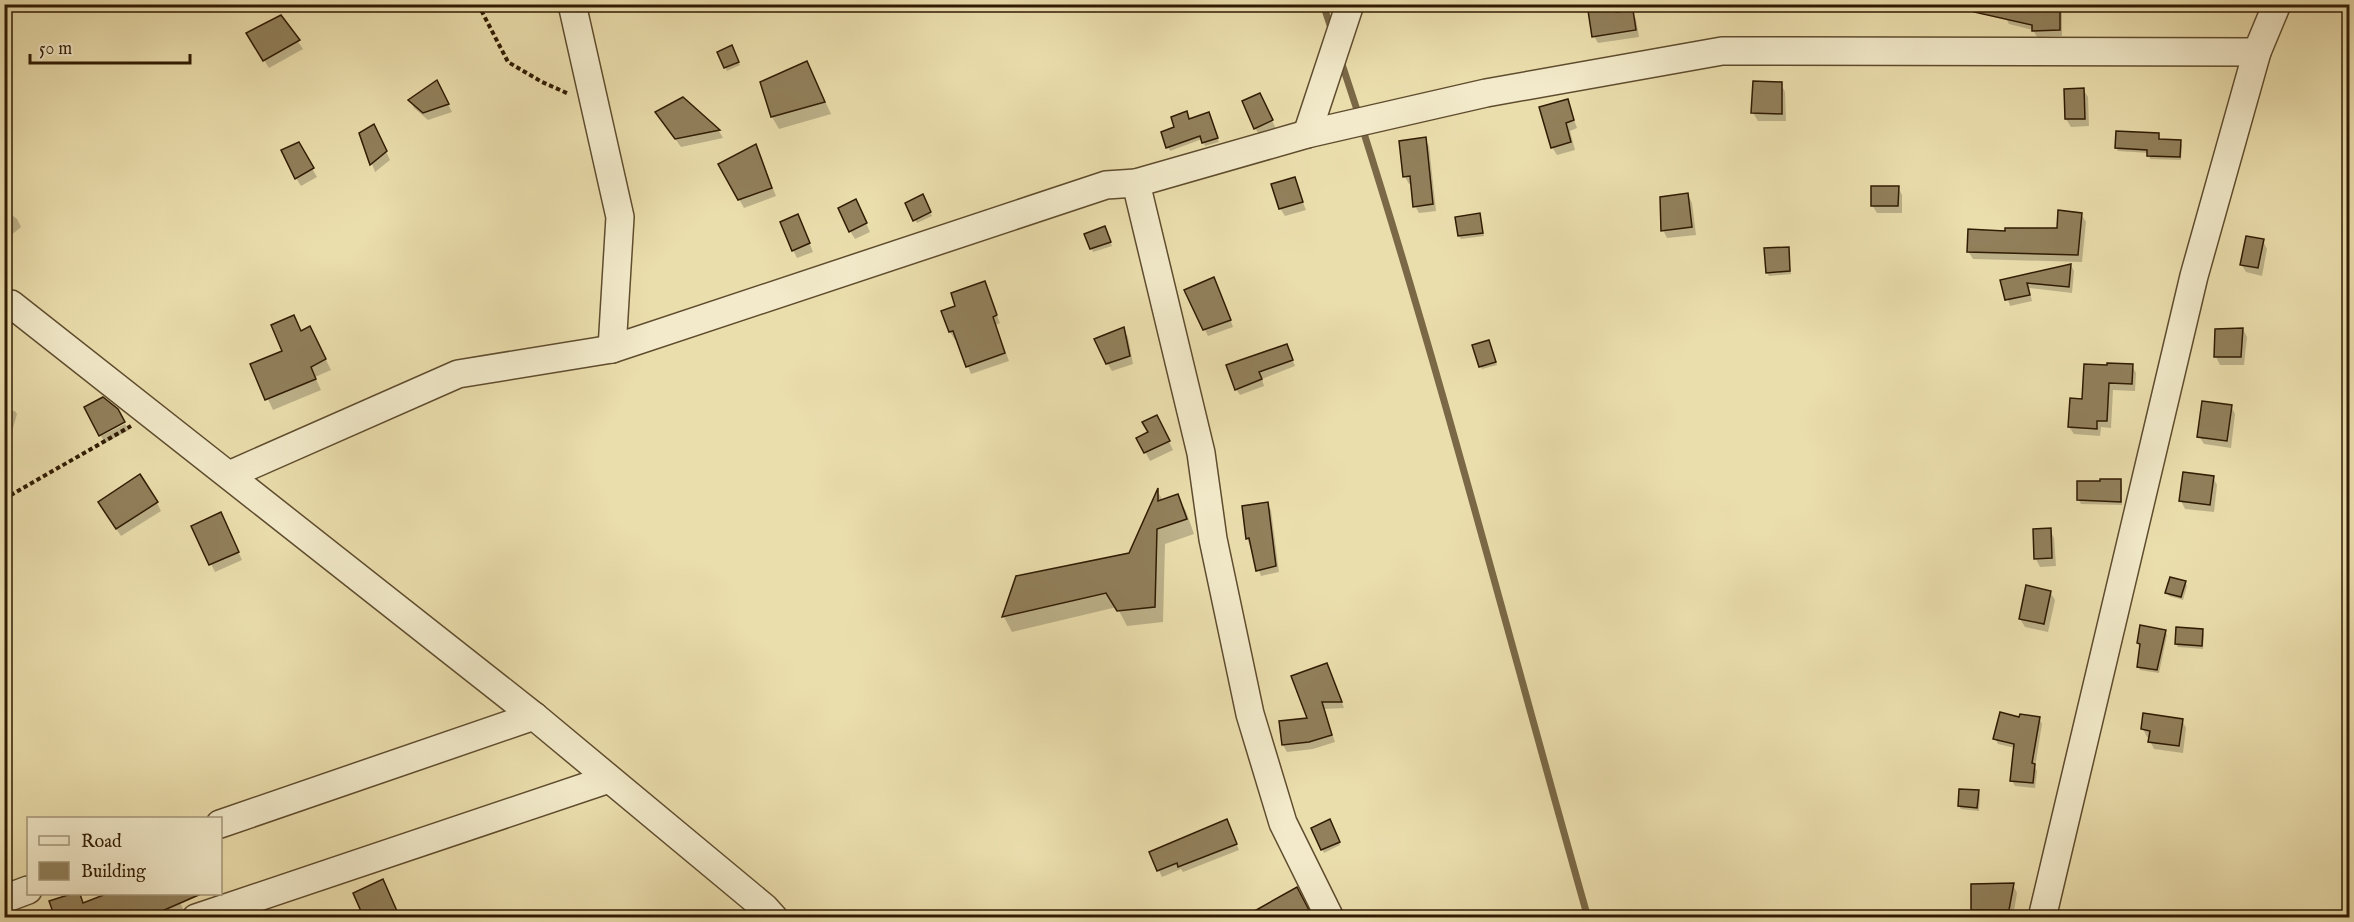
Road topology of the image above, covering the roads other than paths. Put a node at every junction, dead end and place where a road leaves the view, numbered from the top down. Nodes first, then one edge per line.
1 (572, 4) edge
2 (1350, 4) edge
3 (2277, 4) edge
4 (2257, 52) junction
5 (1307, 134) junction
6 (1136, 183) junction
7 (7, 303) edge
8 (612, 349) junction
9 (229, 475) junction
10 (534, 716) junction
11 (609, 779) junction
12 (222, 823) edge
13 (27, 890) edge
14 (4, 899) edge
15 (761, 914) edge
16 (1326, 916) edge
17 (196, 918) edge
18 (2042, 918) edge

1 - 8 street
2 - 5 street
3 - 4 street
4 - 5 street
4 - 18 street
5 - 6 street
6 - 8 street
6 - 16 street
7 - 9 street
8 - 9 street
9 - 10 street
10 - 11 street
10 - 12 street
11 - 15 street
11 - 17 street
13 - 14 street

